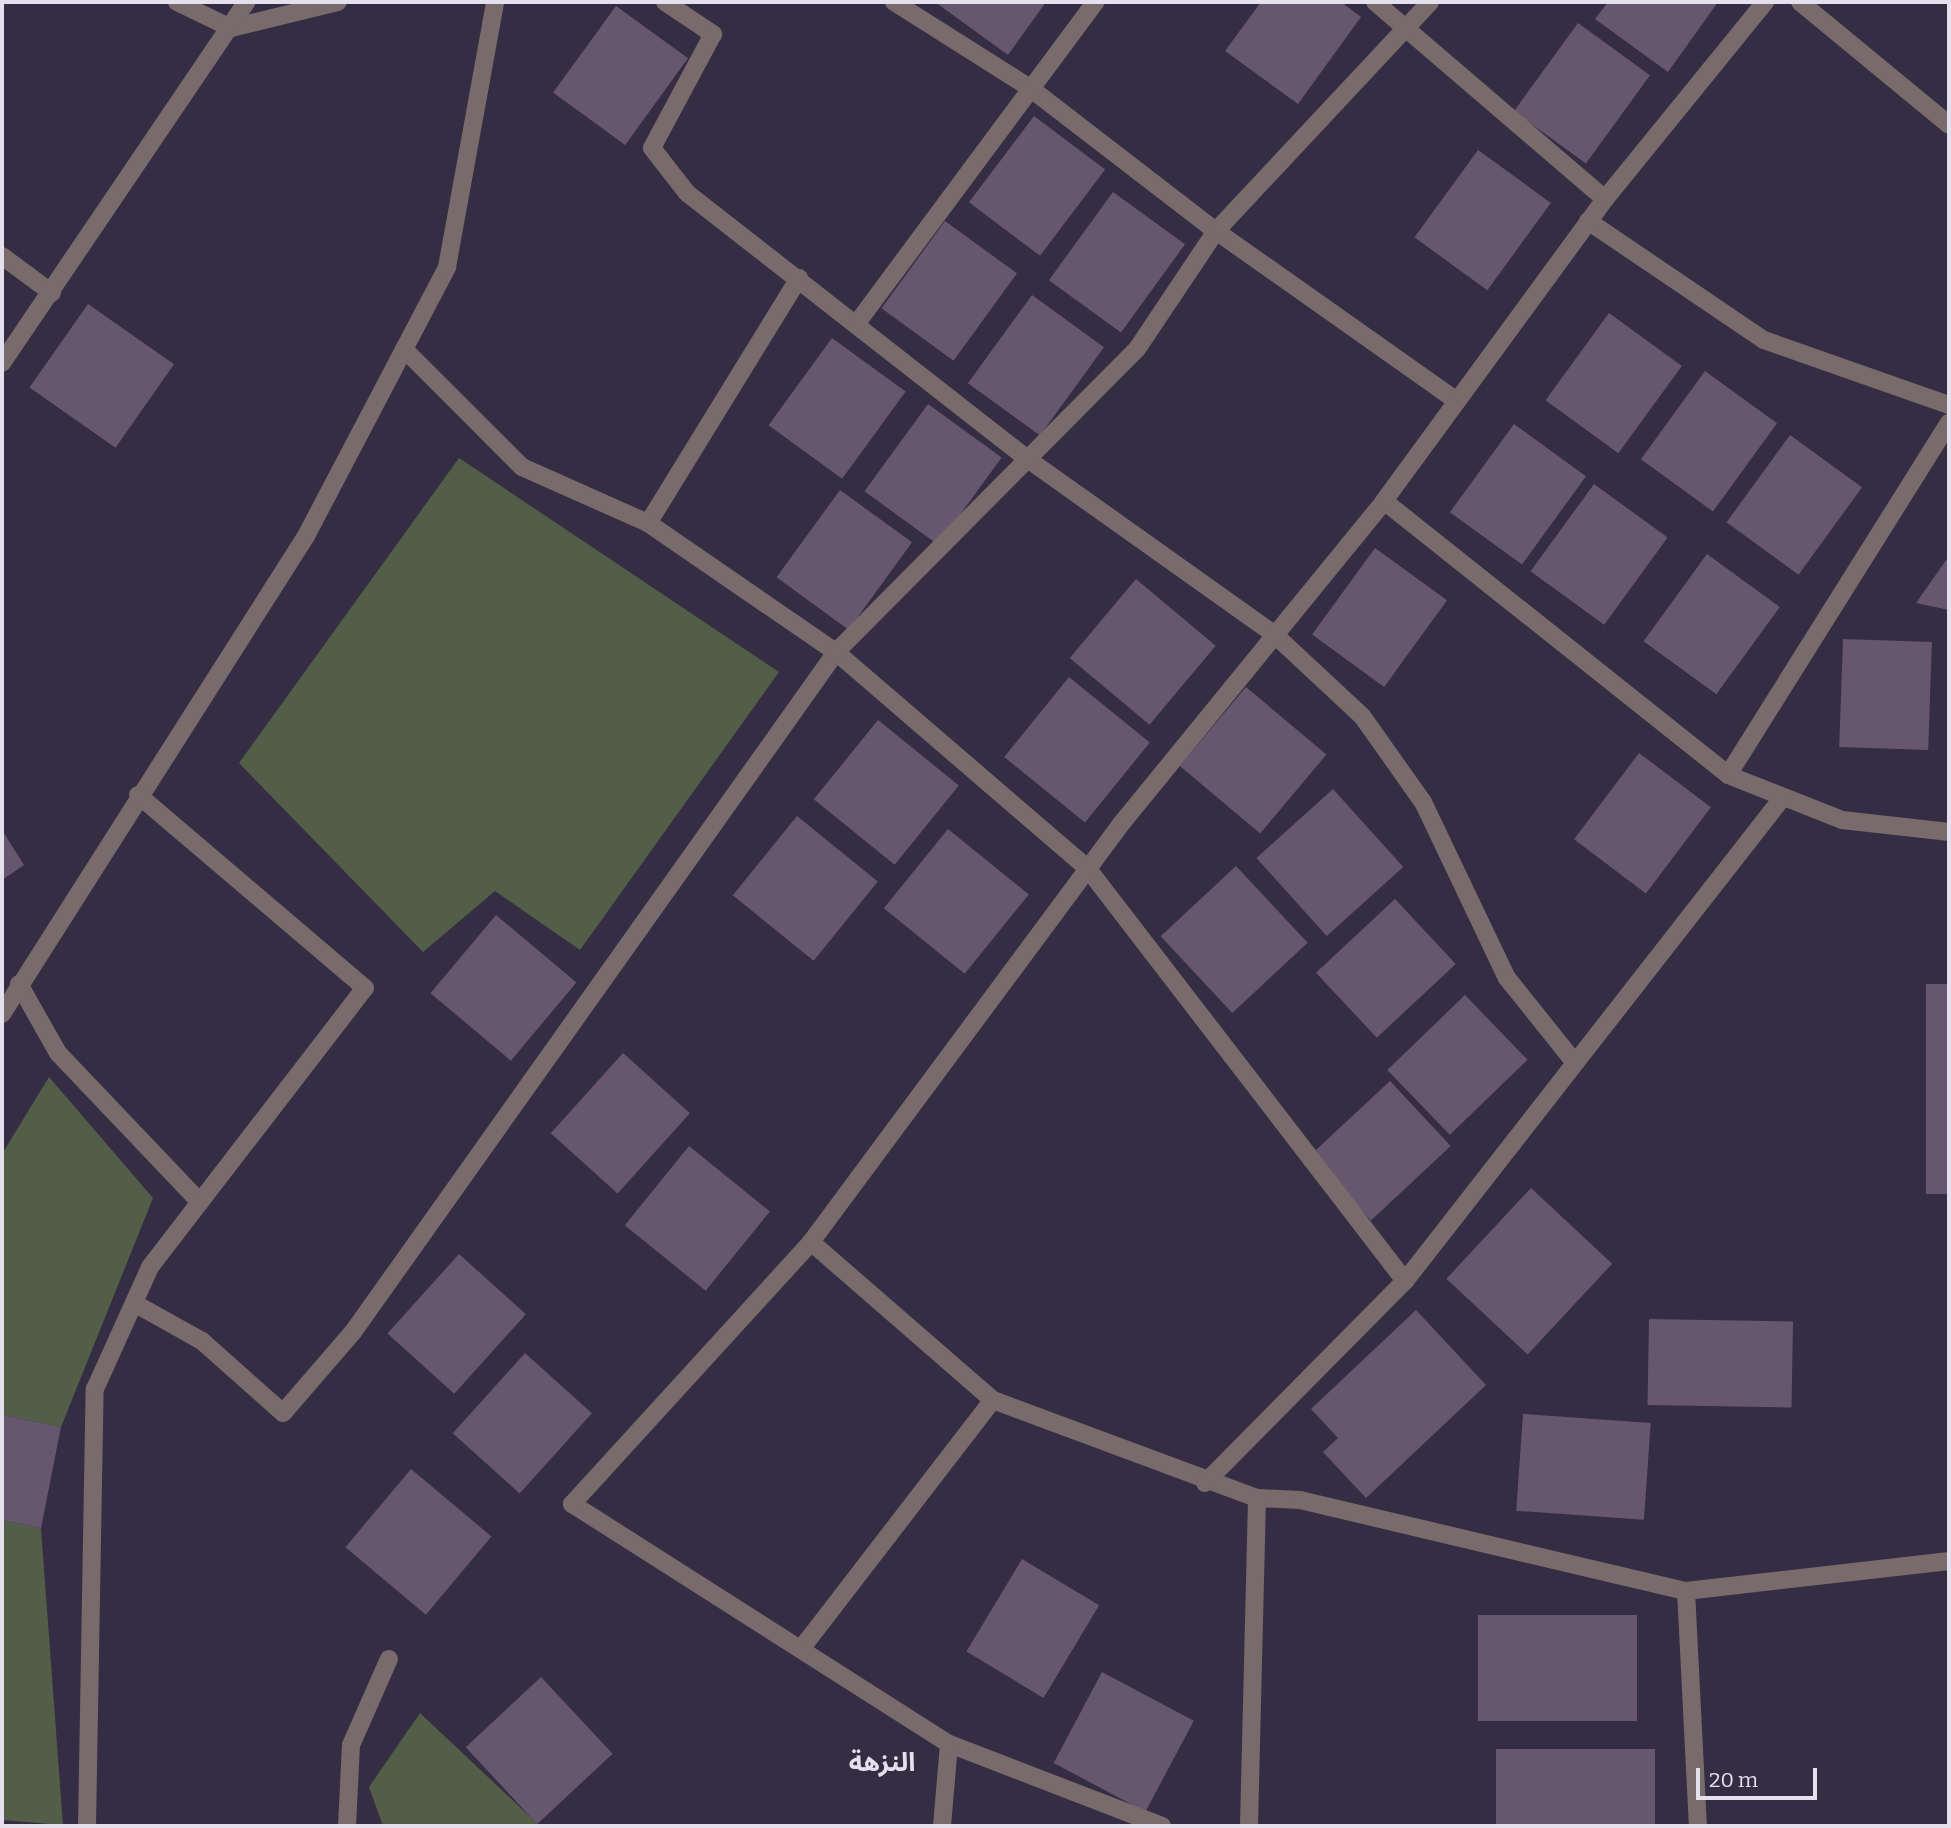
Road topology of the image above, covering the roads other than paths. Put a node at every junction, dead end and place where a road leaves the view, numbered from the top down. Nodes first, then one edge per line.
1 (177, 2) edge
2 (246, 2) edge
3 (338, 2) edge
4 (495, 2) edge
5 (665, 2) edge
6 (894, 2) edge
7 (1095, 2) edge
8 (1375, 2) edge
9 (1430, 2) edge
10 (1765, 2) edge
11 (1800, 2) edge
12 (231, 28) junction
13 (1406, 29) junction
14 (1030, 88) junction
15 (1949, 125) edge
16 (1605, 199) junction
17 (1588, 221) junction
18 (1216, 231) junction
19 (2, 256) edge
20 (799, 278) junction
21 (52, 293) junction
22 (857, 323) junction
23 (404, 349) junction
24 (2, 363) edge
25 (1457, 401) junction
26 (1949, 405) edge
27 (1949, 423) edge
28 (1029, 460) junction
29 (1384, 501) junction
30 (648, 523) junction
31 (1275, 635) junction
32 (836, 652) junction
33 (1728, 775) junction
34 (138, 795) junction
35 (1783, 797) junction
36 (1949, 832) edge
37 (1088, 869) junction
38 (19, 985) junction
39 (2, 1014) edge
40 (1575, 1063) junction
41 (200, 1202) junction
42 (811, 1242) junction
43 (1405, 1281) junction
44 (134, 1303) junction
45 (993, 1400) junction
46 (1205, 1483) junction
47 (1257, 1498) junction
48 (1949, 1561) edge
49 (1686, 1591) junction
50 (801, 1649) junction
51 (389, 1658) dead end
52 (949, 1744) junction
53 (88, 1826) edge
54 (347, 1826) edge
55 (942, 1826) edge
56 (1162, 1826) edge
57 (1249, 1826) edge
58 (1698, 1826) edge

1 - 12 street
2 - 12 street
3 - 12 street
4 - 23 street
5 - 20 street
6 - 14 street
7 - 14 street
8 - 13 street
9 - 13 street
10 - 16 street
11 - 15 street
12 - 21 street
13 - 16 street
13 - 18 street
14 - 18 street
14 - 22 street
16 - 17 street
17 - 25 street
17 - 26 street
18 - 25 street
18 - 28 street
19 - 21 street
20 - 22 street
20 - 30 street
21 - 24 street
22 - 28 street
23 - 30 street
23 - 34 street
25 - 29 street
27 - 33 street
28 - 31 street
28 - 32 street
29 - 31 street
29 - 33 street
30 - 32 street
31 - 37 street
31 - 40 street
32 - 37 street
32 - 44 street
33 - 35 street
34 - 38 street
34 - 41 street
35 - 36 street
35 - 40 street
37 - 42 street
37 - 43 street
38 - 39 street
38 - 41 street
40 - 43 street
41 - 44 street
42 - 45 street
42 - 50 street
43 - 46 street
44 - 53 street
45 - 46 street
45 - 50 street
46 - 47 street
47 - 49 street
47 - 57 street
48 - 49 street
49 - 58 street
50 - 52 street
51 - 54 street
52 - 55 street
52 - 56 street

